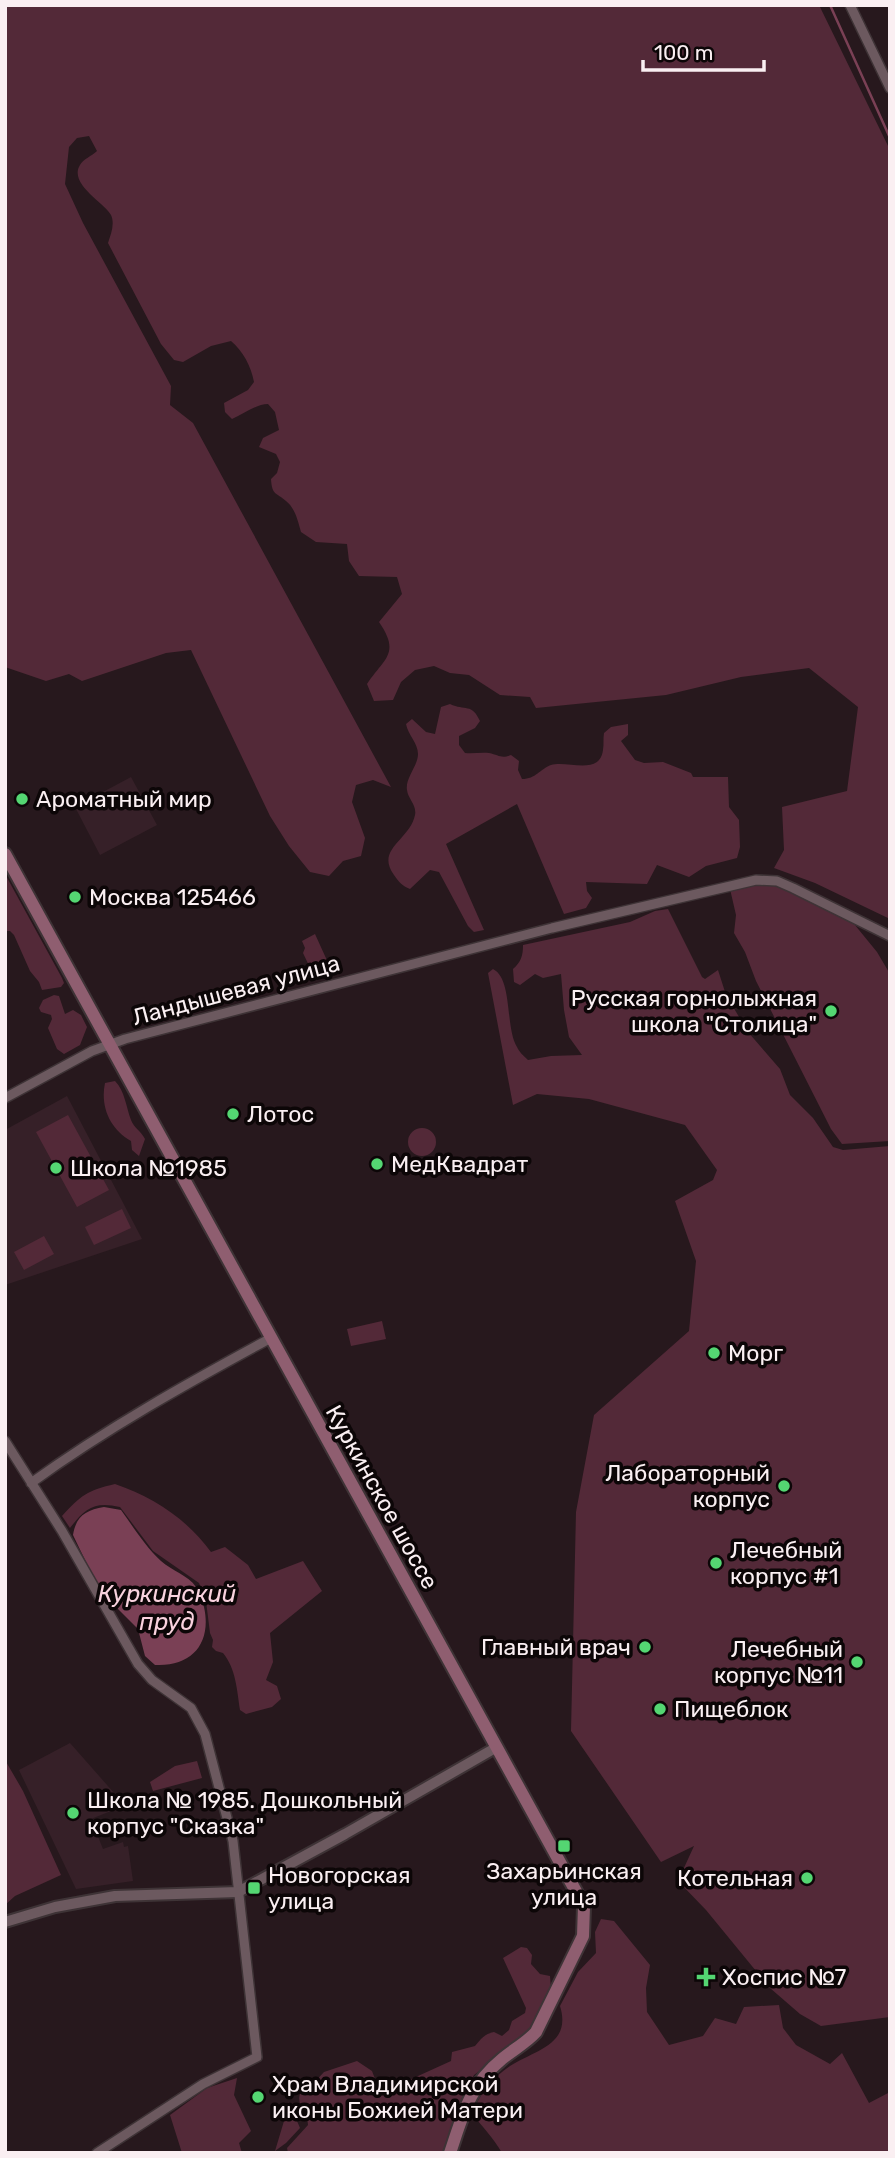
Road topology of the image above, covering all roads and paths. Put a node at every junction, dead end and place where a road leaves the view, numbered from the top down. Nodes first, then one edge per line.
1 (850, 5) edge
2 (890, 88) edge
3 (5, 854) edge
4 (890, 936) edge
5 (111, 1043) junction
6 (5, 1098) edge
7 (271, 1338) junction
8 (5, 1441) edge
9 (31, 1483) junction
10 (496, 1747) junction
11 (239, 1892) junction
12 (5, 1923) edge
13 (97, 2153) edge
14 (450, 2153) edge

1 - 2 street
3 - 5 main road, Куркинское шоссе
4 - 5 street, Ландышевая улица
5 - 6 street, Ландышевая улица
5 - 7 main road, Куркинское шоссе
7 - 9 street
7 - 10 main road, Куркинское шоссе
8 - 9 street
9 - 11 street
10 - 11 street
10 - 14 main road, Куркинское шоссе
11 - 12 street
11 - 13 street

